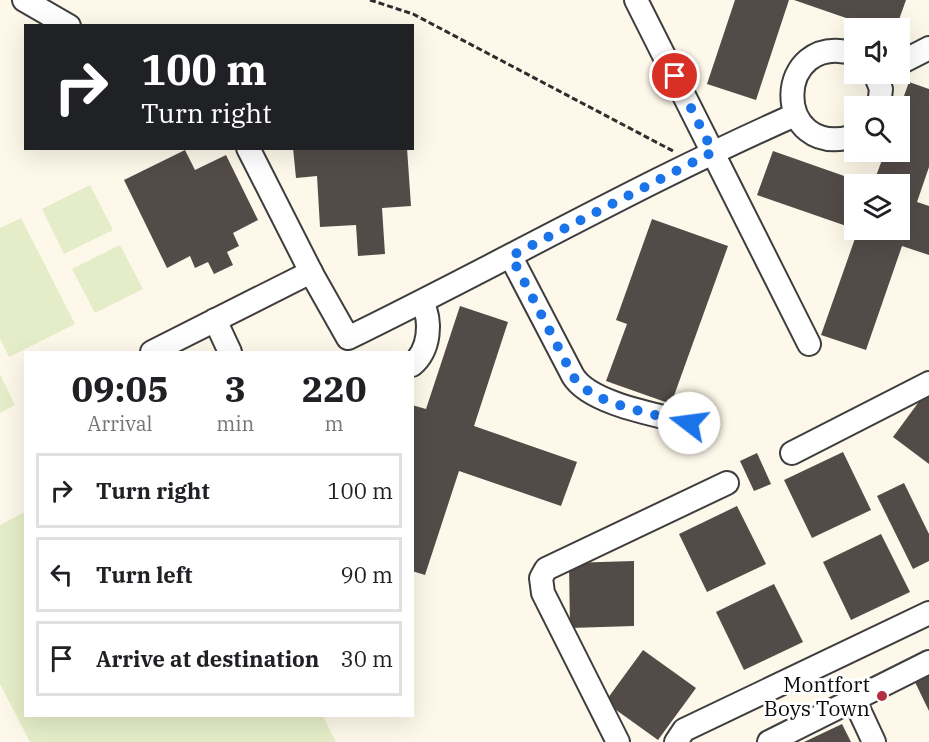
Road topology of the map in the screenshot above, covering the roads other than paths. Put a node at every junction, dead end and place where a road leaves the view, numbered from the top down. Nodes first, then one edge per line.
1 (24, 0) edge
2 (636, 0) edge
3 (66, 24) edge
4 (929, 48) edge
5 (844, 51) edge
6 (910, 58) edge
7 (795, 115) junction
8 (844, 138) edge
9 (249, 150) edge
10 (703, 157) junction
11 (511, 256) junction
12 (311, 272) junction
13 (422, 302) junction
14 (214, 320) junction
15 (809, 344) dead end
16 (355, 345) edge
17 (177, 346) edge
18 (156, 351) edge
19 (230, 351) edge
20 (414, 363) edge
21 (929, 383) edge
22 (689, 423) dead end
23 (792, 453) dead end
24 (727, 483) dead end
25 (929, 613) edge
26 (929, 662) edge
27 (854, 699) junction
28 (618, 742) edge
29 (676, 742) edge
30 (769, 742) edge
31 (874, 742) edge

1 - 3 lane
2 - 10 lane
4 - 6 lane
5 - 7 lane
7 - 8 lane
7 - 10 lane
9 - 12 lane
10 - 11 lane
10 - 15 lane
11 - 13 lane
11 - 22 lane
12 - 14 lane
12 - 16 lane
13 - 16 lane
13 - 20 lane
14 - 17 lane
14 - 19 lane
17 - 18 lane
21 - 23 lane
24 - 28 lane
25 - 29 lane
26 - 27 lane
27 - 30 lane
27 - 31 lane

